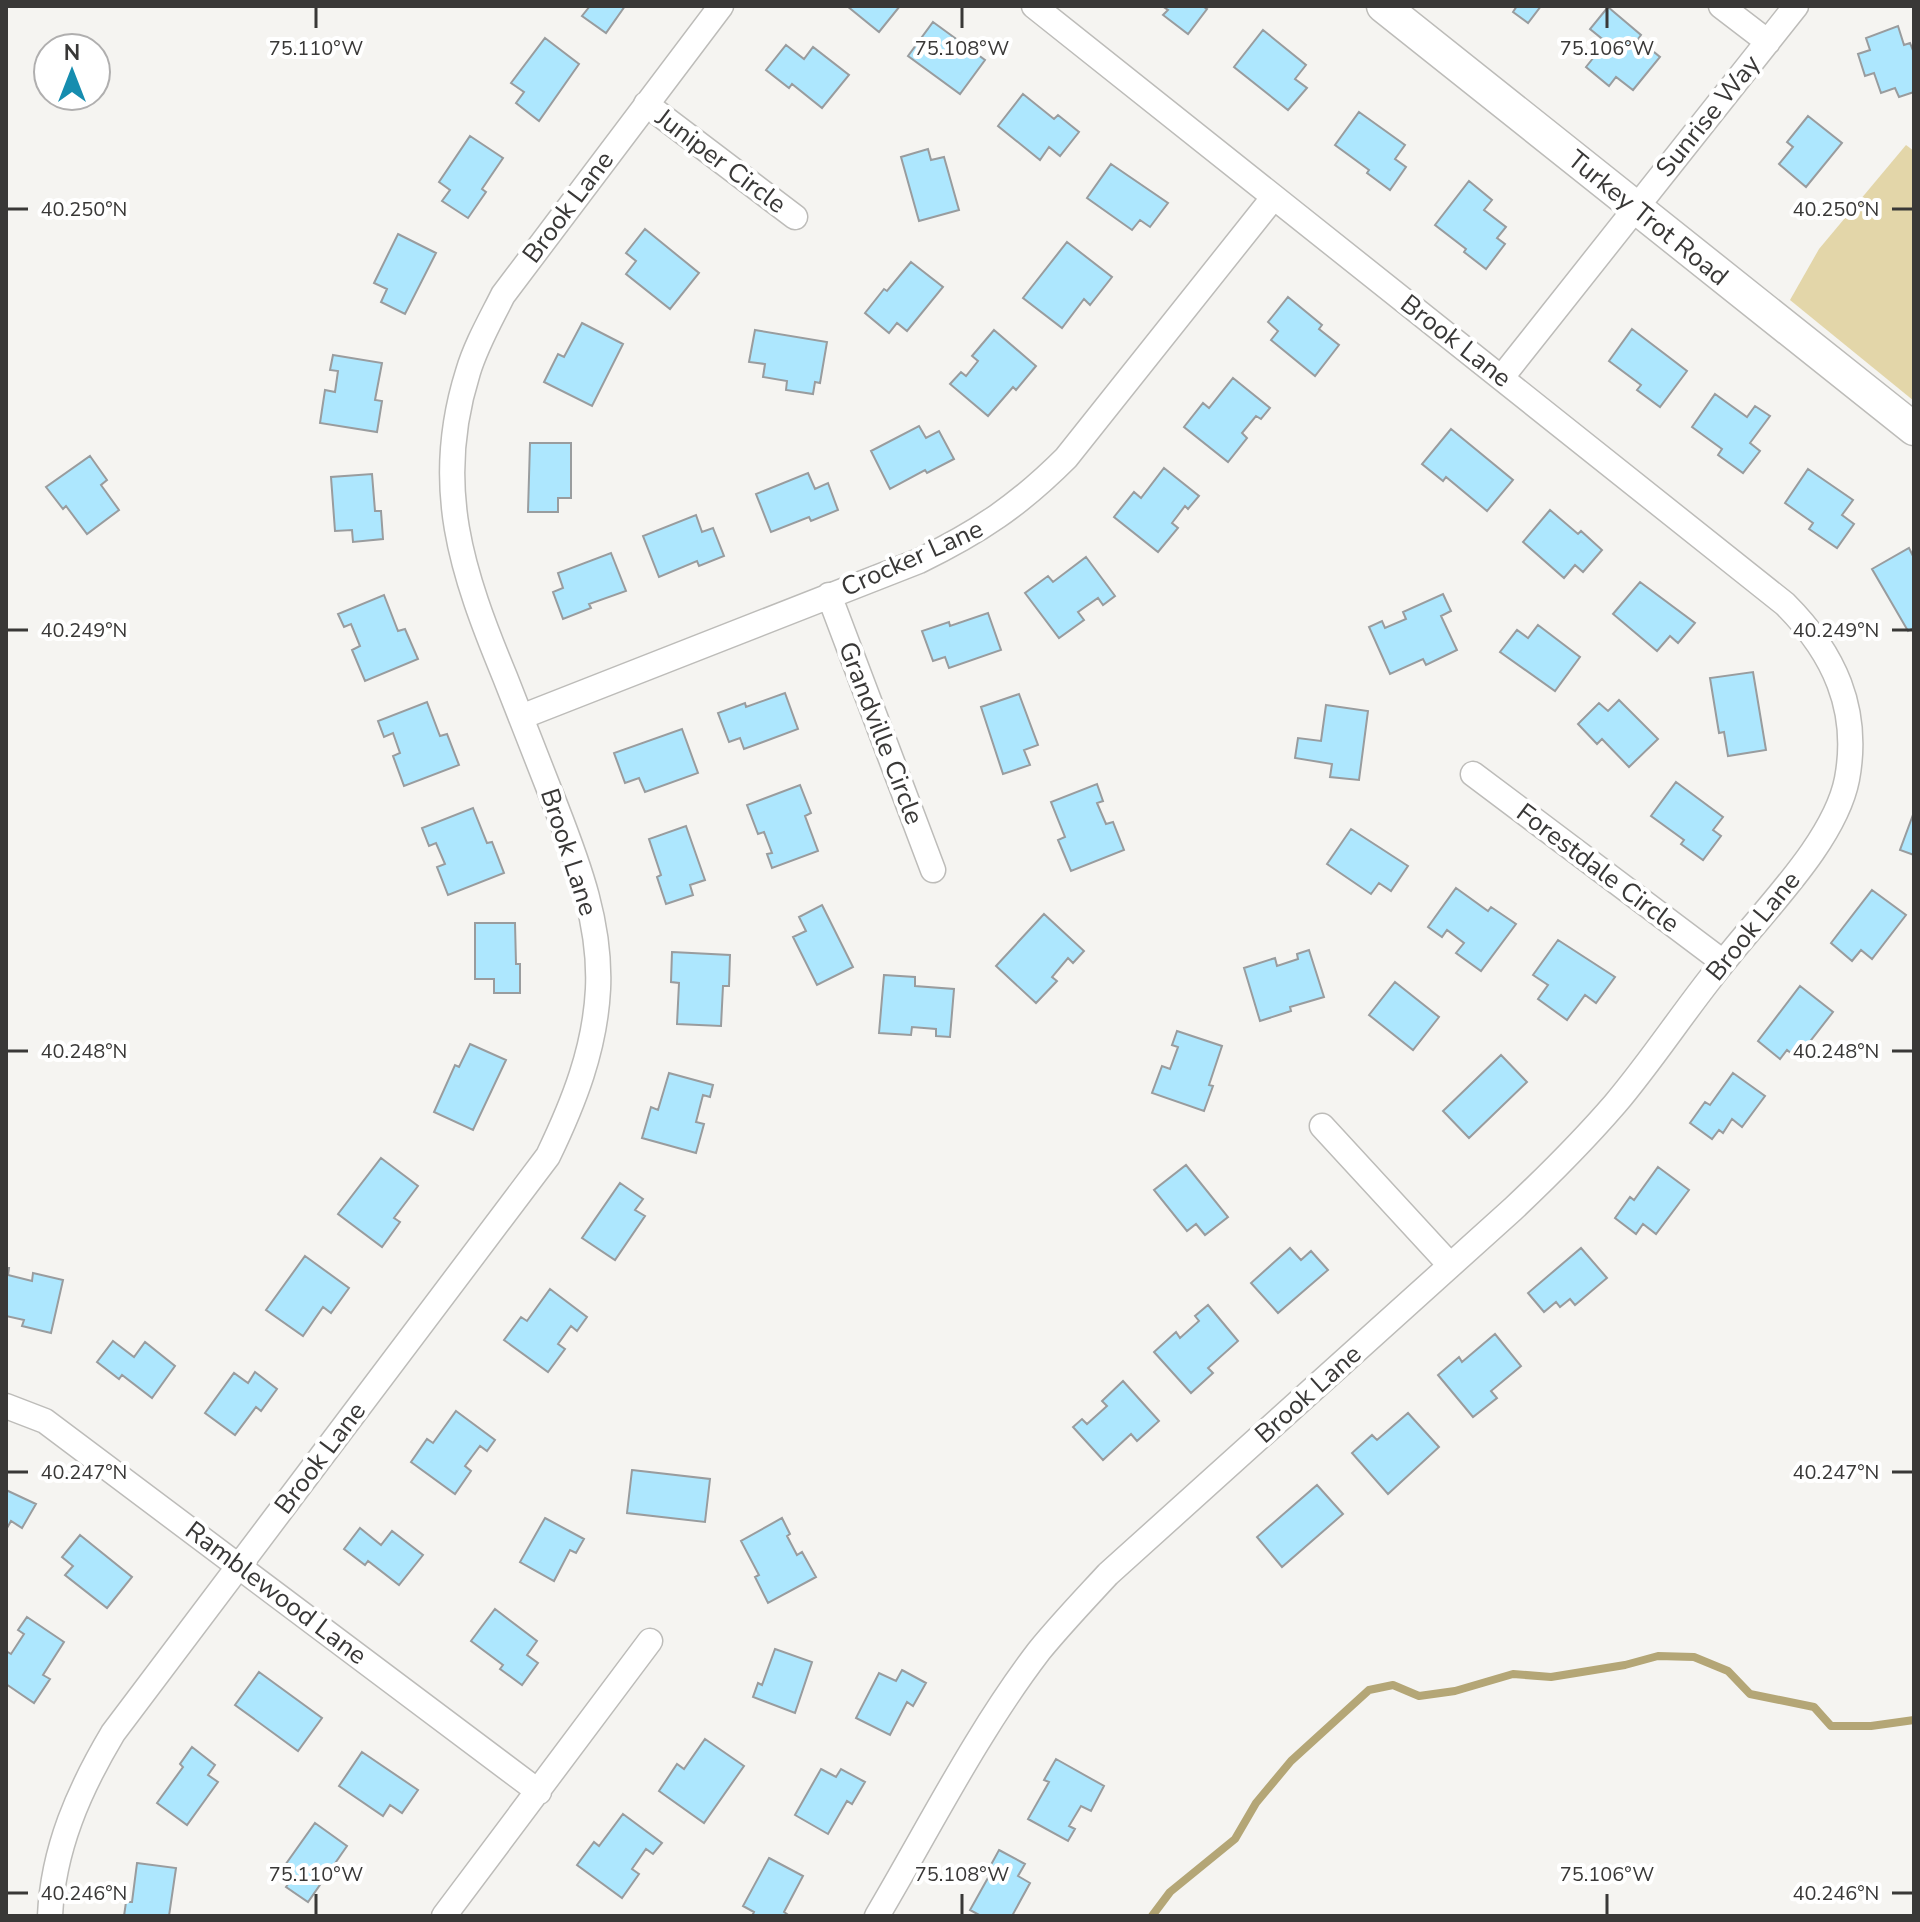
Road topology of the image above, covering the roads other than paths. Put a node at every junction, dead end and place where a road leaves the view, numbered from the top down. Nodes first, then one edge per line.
1 (721, 6) edge
2 (1034, 6) edge
3 (1383, 6) edge
4 (1721, 6) edge
5 (1796, 6) edge
6 (1768, 42) junction
7 (646, 104) junction
8 (1273, 198) junction
9 (1635, 207) junction
10 (795, 217) dead end
11 (1502, 377) junction
12 (1914, 429) edge
13 (829, 595) junction
14 (521, 717) junction
15 (1473, 774) dead end
16 (933, 870) dead end
17 (1723, 962) junction
18 (1322, 1126) dead end
19 (1450, 1265) junction
20 (6, 1406) edge
21 (239, 1565) junction
22 (650, 1641) dead end
23 (539, 1792) junction
24 (50, 1916) edge
25 (444, 1916) edge
26 (877, 1916) edge

1 - 7 street, Brook Lane
2 - 8 street, Brook Lane
3 - 9 street, Turkey Trot Road
4 - 6 street
5 - 6 street, Sunrise Way
6 - 9 street, Sunrise Way
7 - 10 street, Juniper Circle
7 - 14 street, Brook Lane
8 - 11 street, Brook Lane
8 - 13 street, Crocker Lane
9 - 11 street, Sunrise Way
9 - 12 street, Turkey Trot Road
11 - 17 street, Brook Lane
13 - 14 street, Crocker Lane
13 - 16 street, Grandville Circle
14 - 21 street, Brook Lane
15 - 17 street, Forestdale Circle
17 - 19 street, Brook Lane
18 - 19 street
19 - 26 street, Brook Lane
20 - 21 street, Ramblewood Lane
21 - 23 street, Ramblewood Lane
21 - 24 street, Brook Lane
22 - 23 street
23 - 25 street

